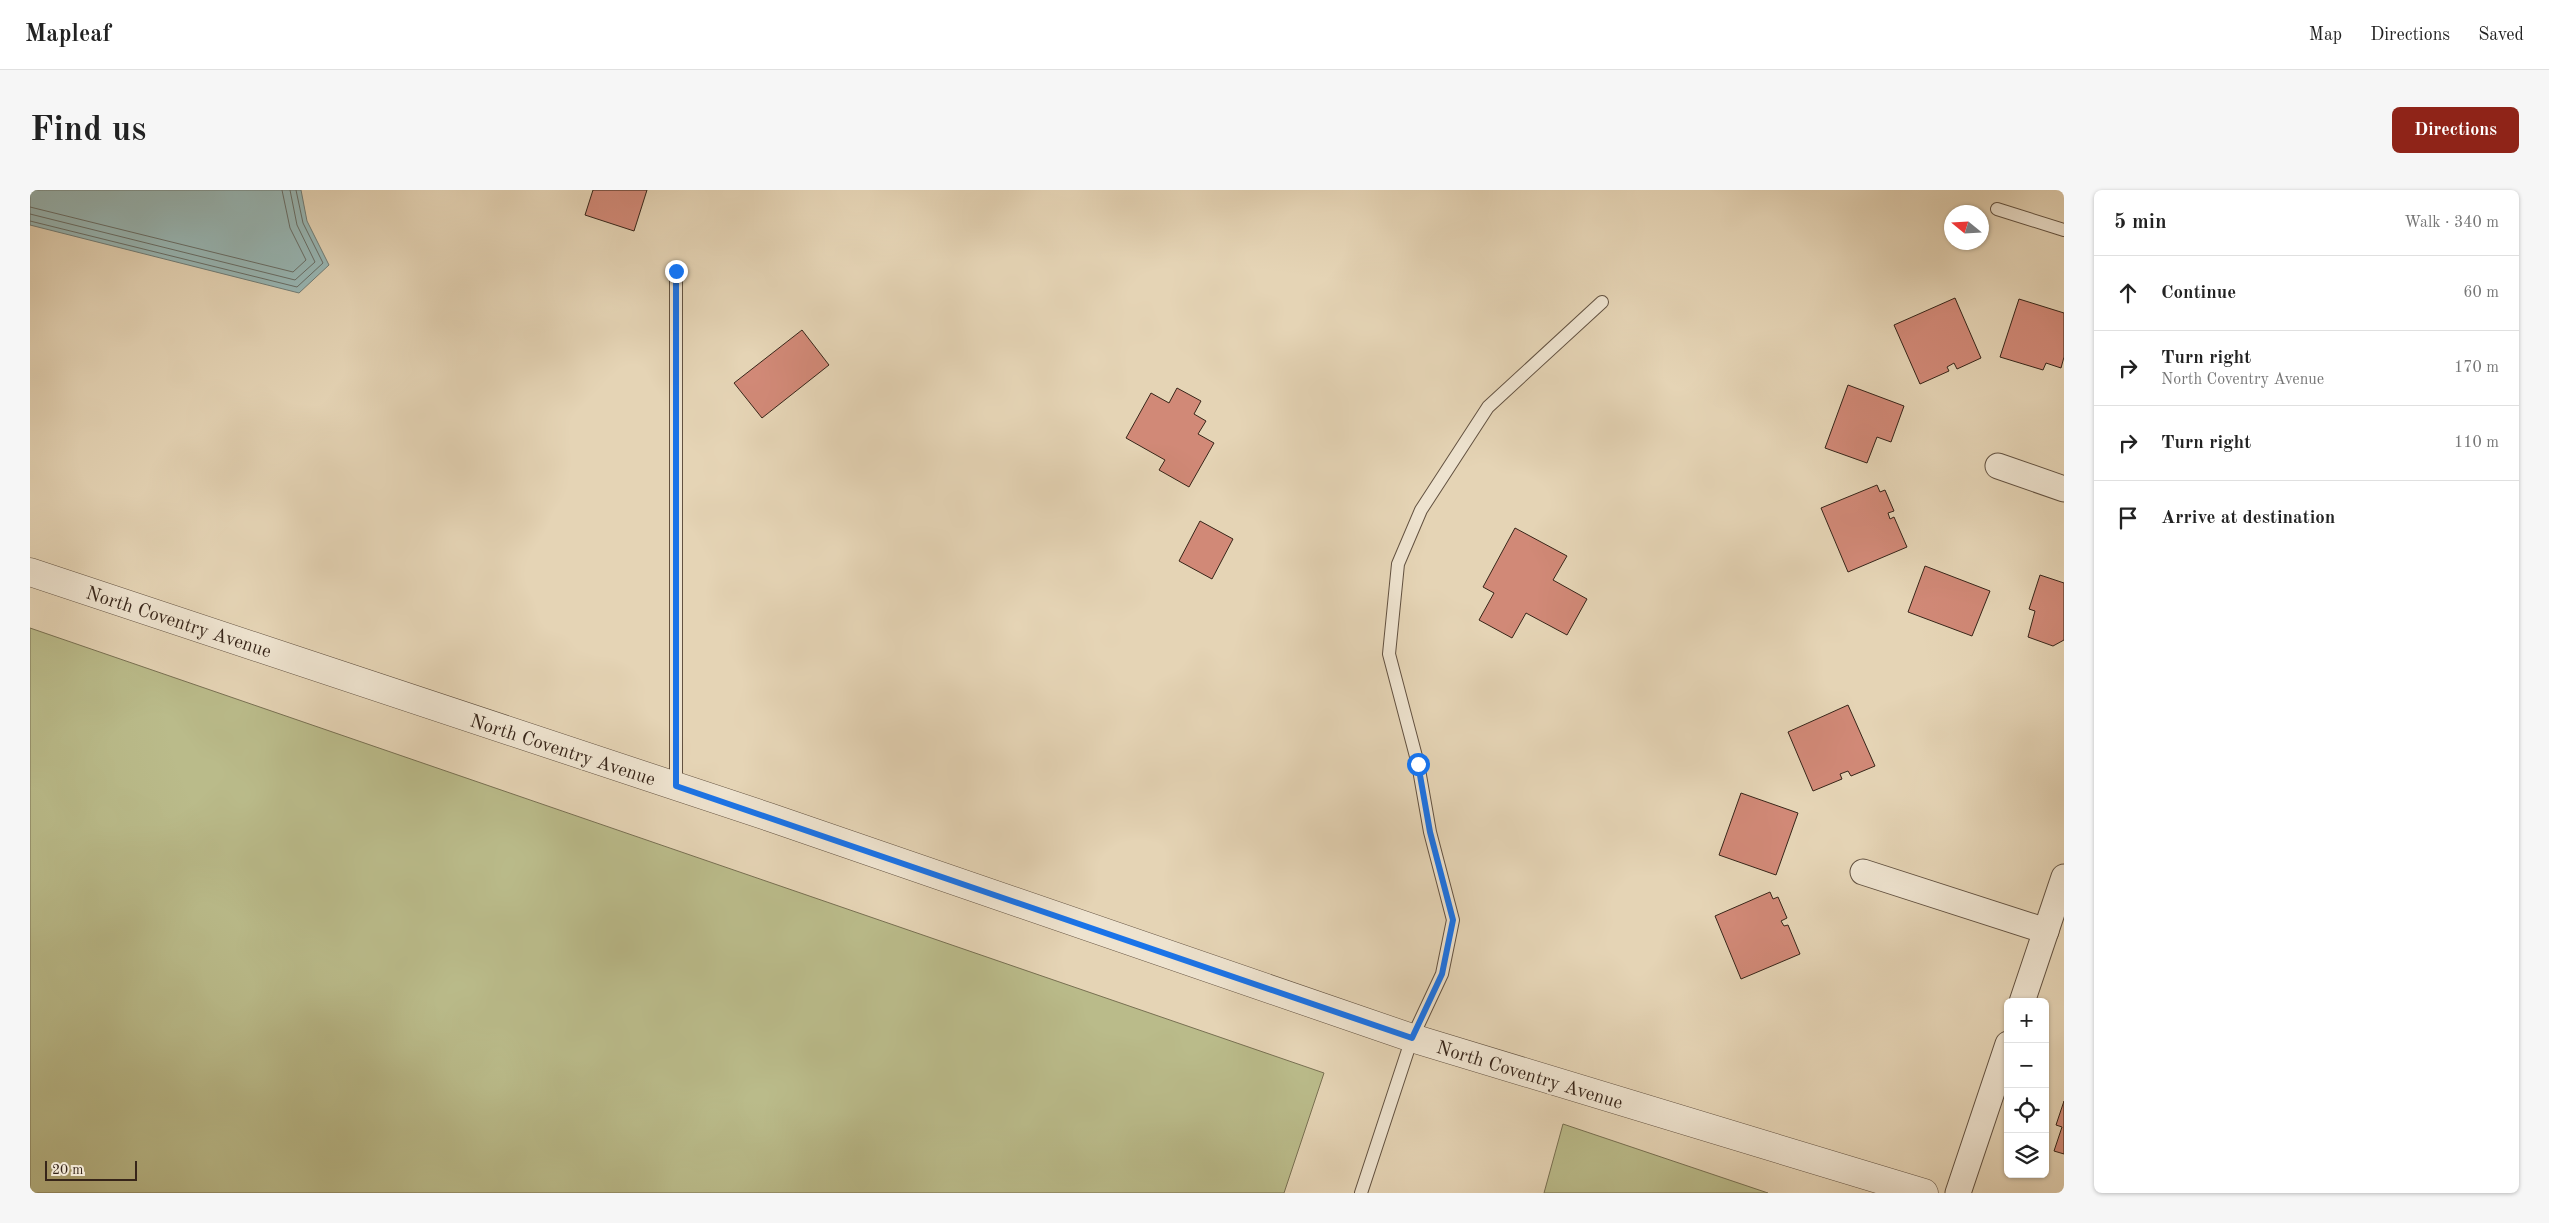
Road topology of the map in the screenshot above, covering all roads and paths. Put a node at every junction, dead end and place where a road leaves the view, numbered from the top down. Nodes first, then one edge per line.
1 (1997, 209) dead end
2 (2064, 230) edge
3 (676, 271) dead end
4 (1602, 302) dead end
5 (1998, 466) dead end
6 (2064, 489) edge
7 (30, 572) edge
8 (676, 786) junction
9 (1863, 872) dead end
10 (2064, 877) edge
11 (2046, 931) junction
12 (2023, 998) edge
13 (1412, 1038) junction
14 (2004, 1056) edge
15 (1361, 1193) edge
16 (1924, 1193) edge
17 (1958, 1193) edge

1 - 2 lane
3 - 8 lane
4 - 13 lane
5 - 6 street
7 - 8 street, North Coventry Avenue
8 - 13 street, North Coventry Avenue
9 - 11 street
10 - 11 street
11 - 12 street
13 - 15 lane
13 - 16 street, North Coventry Avenue
14 - 17 street

